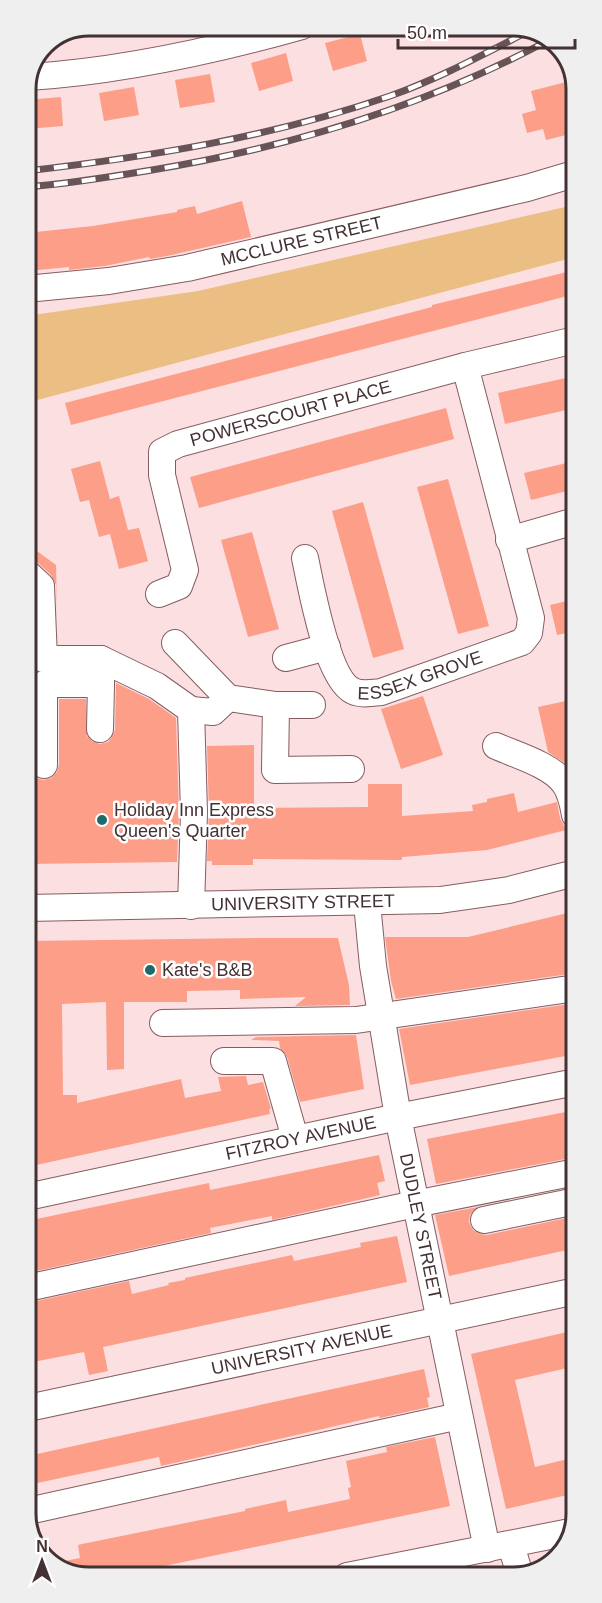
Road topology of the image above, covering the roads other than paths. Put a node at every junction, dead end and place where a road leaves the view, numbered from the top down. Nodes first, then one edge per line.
1 (248, 36) edge
2 (38, 76) edge
3 (566, 176) edge
4 (36, 288) edge
5 (566, 342) edge
6 (465, 366) junction
7 (566, 524) edge
8 (509, 540) junction
9 (305, 558) dead end
10 (36, 581) edge
11 (159, 594) dead end
12 (175, 643) dead end
13 (327, 647) junction
14 (286, 657) dead end
15 (101, 659) junction
16 (101, 684) junction
17 (228, 698) junction
18 (276, 705) junction
19 (312, 705) dead end
20 (191, 710) junction
21 (100, 729) dead end
22 (496, 746) dead end
23 (44, 765) dead end
24 (351, 769) dead end
25 (566, 787) edge
26 (566, 876) edge
27 (367, 903) junction
28 (191, 906) junction
29 (36, 908) edge
30 (566, 990) edge
31 (381, 1018) junction
32 (163, 1023) dead end
33 (224, 1061) dead end
34 (566, 1084) edge
35 (398, 1117) junction
36 (295, 1138) junction
37 (566, 1174) edge
38 (548, 1178) junction
39 (36, 1195) edge
40 (565, 1203) edge
41 (416, 1204) junction
42 (484, 1220) dead end
43 (36, 1286) edge
44 (566, 1293) edge
45 (439, 1321) junction
46 (36, 1406) edge
47 (459, 1416) junction
48 (36, 1509) edge
49 (562, 1534) edge
50 (499, 1547) junction
51 (394, 1567) edge
52 (514, 1567) edge

1 - 2 street
3 - 4 street, MCCLURE STREET
5 - 6 street, POWERSCOURT PLACE
6 - 8 street, ESSEX GROVE
6 - 11 street, POWERSCOURT PLACE
7 - 8 street
8 - 13 street, ESSEX GROVE
9 - 13 street, ESSEX GROVE
10 - 15 street
12 - 17 street
13 - 14 street
15 - 16 street
15 - 20 street
16 - 21 street
16 - 23 street
17 - 18 street
17 - 20 street
18 - 19 street
18 - 24 street
20 - 28 street
22 - 25 street
26 - 27 street, UNIVERSITY STREET
27 - 28 street, UNIVERSITY STREET
27 - 31 street, DUDLEY STREET
28 - 29 street, UNIVERSITY STREET
30 - 31 street
31 - 32 street
31 - 35 street, DUDLEY STREET
33 - 36 street
34 - 35 street, FITZROY AVENUE
35 - 36 street, FITZROY AVENUE
35 - 41 street, DUDLEY STREET
36 - 39 street, FITZROY AVENUE
37 - 38 street
38 - 40 street
38 - 41 street
40 - 42 street
41 - 43 street
41 - 45 street, DUDLEY STREET
44 - 45 street, UNIVERSITY AVENUE
45 - 46 street, UNIVERSITY AVENUE
45 - 47 street, DUDLEY STREET
47 - 48 street
47 - 50 street, DUDLEY STREET
49 - 50 street
50 - 51 street
50 - 52 street, DUDLEY STREET

